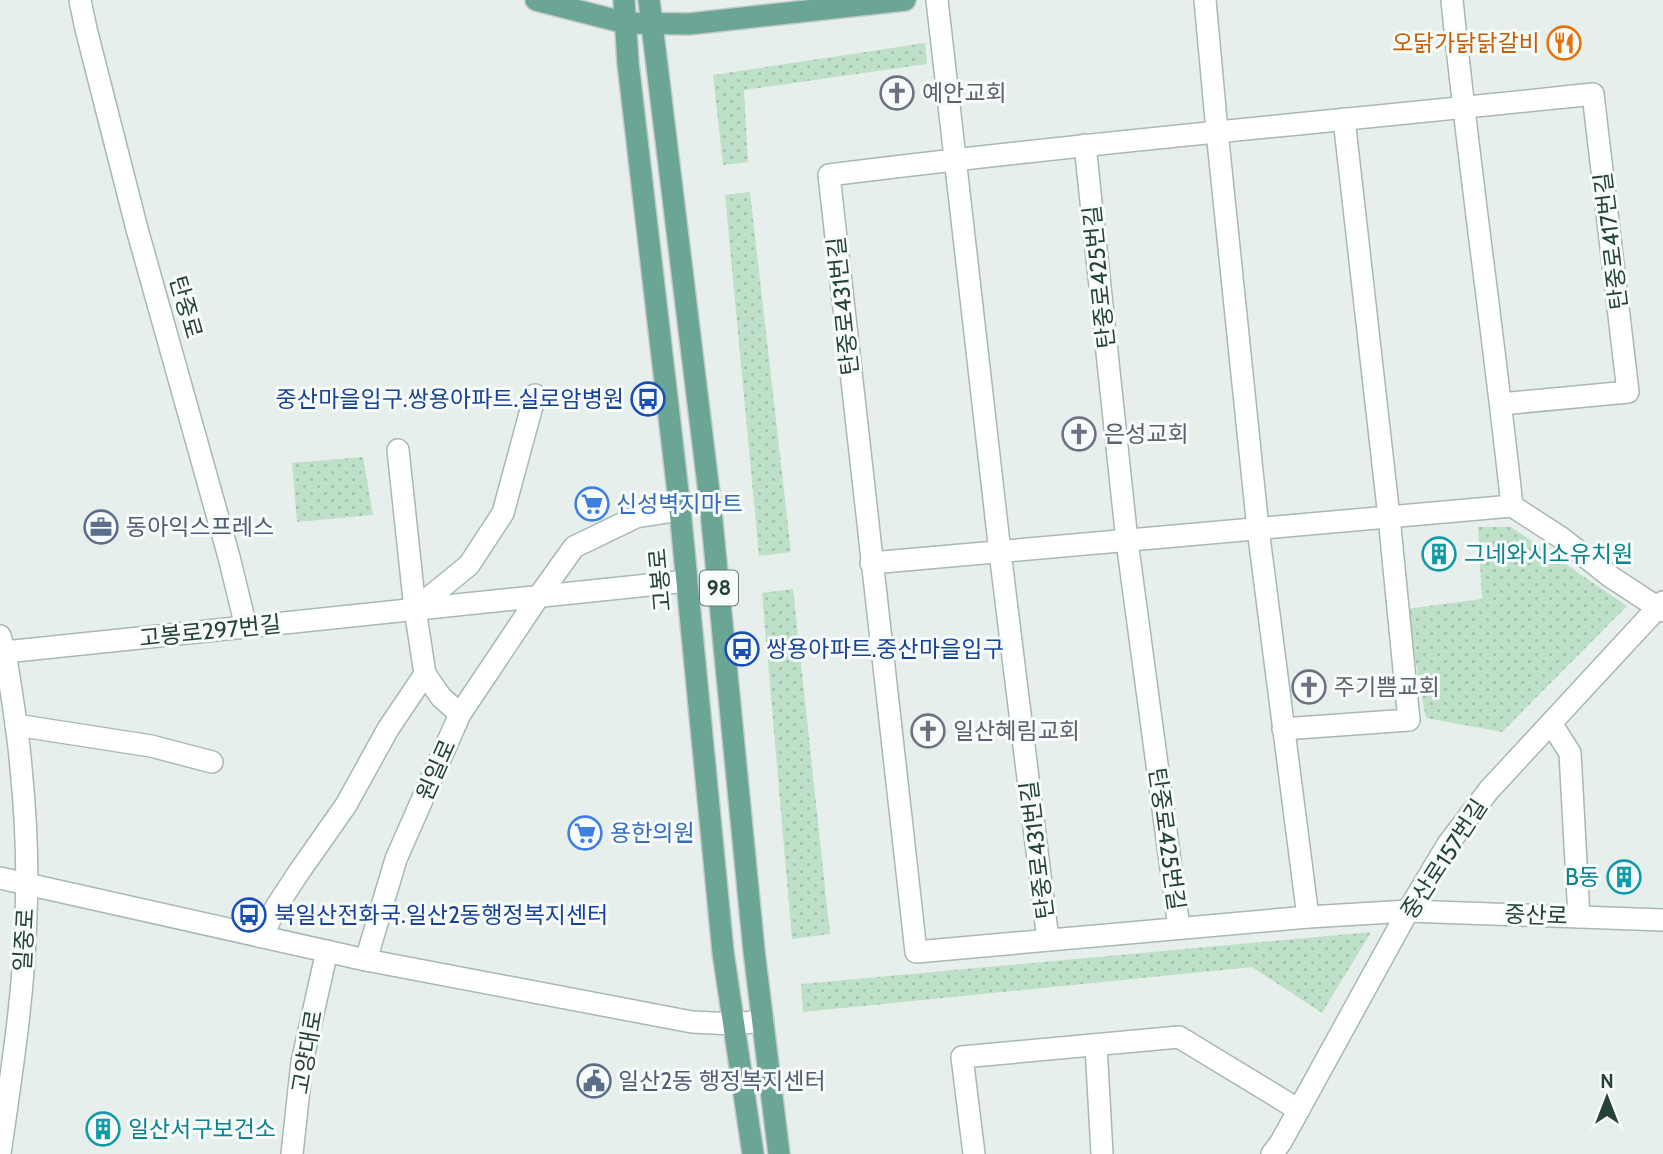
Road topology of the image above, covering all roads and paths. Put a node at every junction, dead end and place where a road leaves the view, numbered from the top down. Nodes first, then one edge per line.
1 (80, 0) edge
2 (536, 0) edge
3 (624, 0) edge
4 (649, 0) edge
5 (905, 0) edge
6 (937, 0) edge
7 (1205, 0) edge
8 (1452, 0) edge
9 (626, 23) junction
10 (651, 24) junction
11 (1463, 108) junction
12 (1344, 119) junction
13 (1217, 131) junction
14 (1085, 145) junction
15 (955, 159) junction
16 (535, 395) dead end
17 (1501, 404) junction
18 (398, 450) dead end
19 (1512, 506) junction
20 (680, 510) junction
21 (1389, 517) junction
22 (1258, 529) junction
23 (1127, 541) junction
24 (1000, 552) junction
25 (872, 563) junction
26 (687, 581) junction
27 (539, 596) junction
28 (1662, 607) edge
29 (415, 609) junction
30 (246, 627) junction
31 (2, 646) edge
32 (425, 674) junction
33 (460, 714) junction
34 (1551, 723) junction
35 (16, 724) junction
36 (1283, 729) junction
37 (212, 762) dead end
38 (0, 878) edge
39 (27, 885) junction
40 (1408, 911) junction
41 (1308, 917) junction
42 (1579, 917) junction
43 (1663, 920) edge
44 (1179, 928) junction
45 (262, 937) junction
46 (1048, 940) junction
47 (327, 951) junction
48 (916, 952) joint
49 (366, 960) junction
50 (763, 1021) junction
51 (733, 1024) junction
52 (1096, 1045) junction
53 (3, 1107) edge
54 (1299, 1110) junction
55 (0, 1154) edge
56 (292, 1154) edge
57 (753, 1154) edge
58 (779, 1154) edge
59 (974, 1154) edge
60 (1102, 1154) edge
61 (1272, 1154) edge

1 - 30 street, 탄중로
2 - 9 main road
3 - 9 main road, 고봉로 / 98
4 - 10 main road, 98
5 - 10 main road
6 - 15 street, 탄중로431번길
7 - 13 street
8 - 11 street
9 - 10 main road
9 - 20 main road, 고봉로 / 98
10 - 50 main road, 98
11 - 12 street, 탄중로417번길
11 - 17 street
11 - 17 street, 탄중로417번길
12 - 13 street, 탄중로417번길
12 - 21 street
13 - 14 street
13 - 22 street
14 - 15 street
14 - 23 street, 탄중로425번길
15 - 24 street, 탄중로431번길
15 - 25 street, 탄중로431번길
16 - 29 street
17 - 19 street
18 - 29 street
19 - 21 street
19 - 28 street
20 - 26 main road, 고봉로 / 98
20 - 27 street, 원일로
21 - 22 street
21 - 36 street
22 - 23 street
22 - 36 street
23 - 24 street
23 - 44 street, 탄중로425번길
24 - 25 street
24 - 46 street, 탄중로431번길
25 - 48 street, 탄중로431번길
26 - 27 street, 고봉로297번길
26 - 51 main road, 고봉로 / 98
27 - 29 street, 고봉로297번길
27 - 33 street, 원일로
28 - 34 street, 중산로157번길
29 - 30 street, 고봉로297번길
29 - 32 street
30 - 31 street, 고봉로297번길
31 - 35 street, 일중로
32 - 33 street
32 - 45 street
33 - 49 street, 원일로
34 - 40 street, 중산로157번길
34 - 42 street
35 - 37 street
35 - 39 street, 일중로
36 - 41 street
38 - 39 street
39 - 45 street
39 - 53 street, 일중로
40 - 41 street, 중산로
40 - 42 street, 중산로
40 - 54 street, 중산로157번길
41 - 44 street, 중산로
42 - 43 street, 중산로
44 - 46 street, 중산로
45 - 47 street
46 - 48 street, 중산로
47 - 49 street
47 - 56 street, 고양대로
49 - 51 street
50 - 51 street
50 - 58 main road, 98
51 - 57 main road, 고봉로 / 98
52 - 54 street
52 - 59 street
52 - 60 street
53 - 55 street, 일중로
54 - 61 street, 중산로157번길

